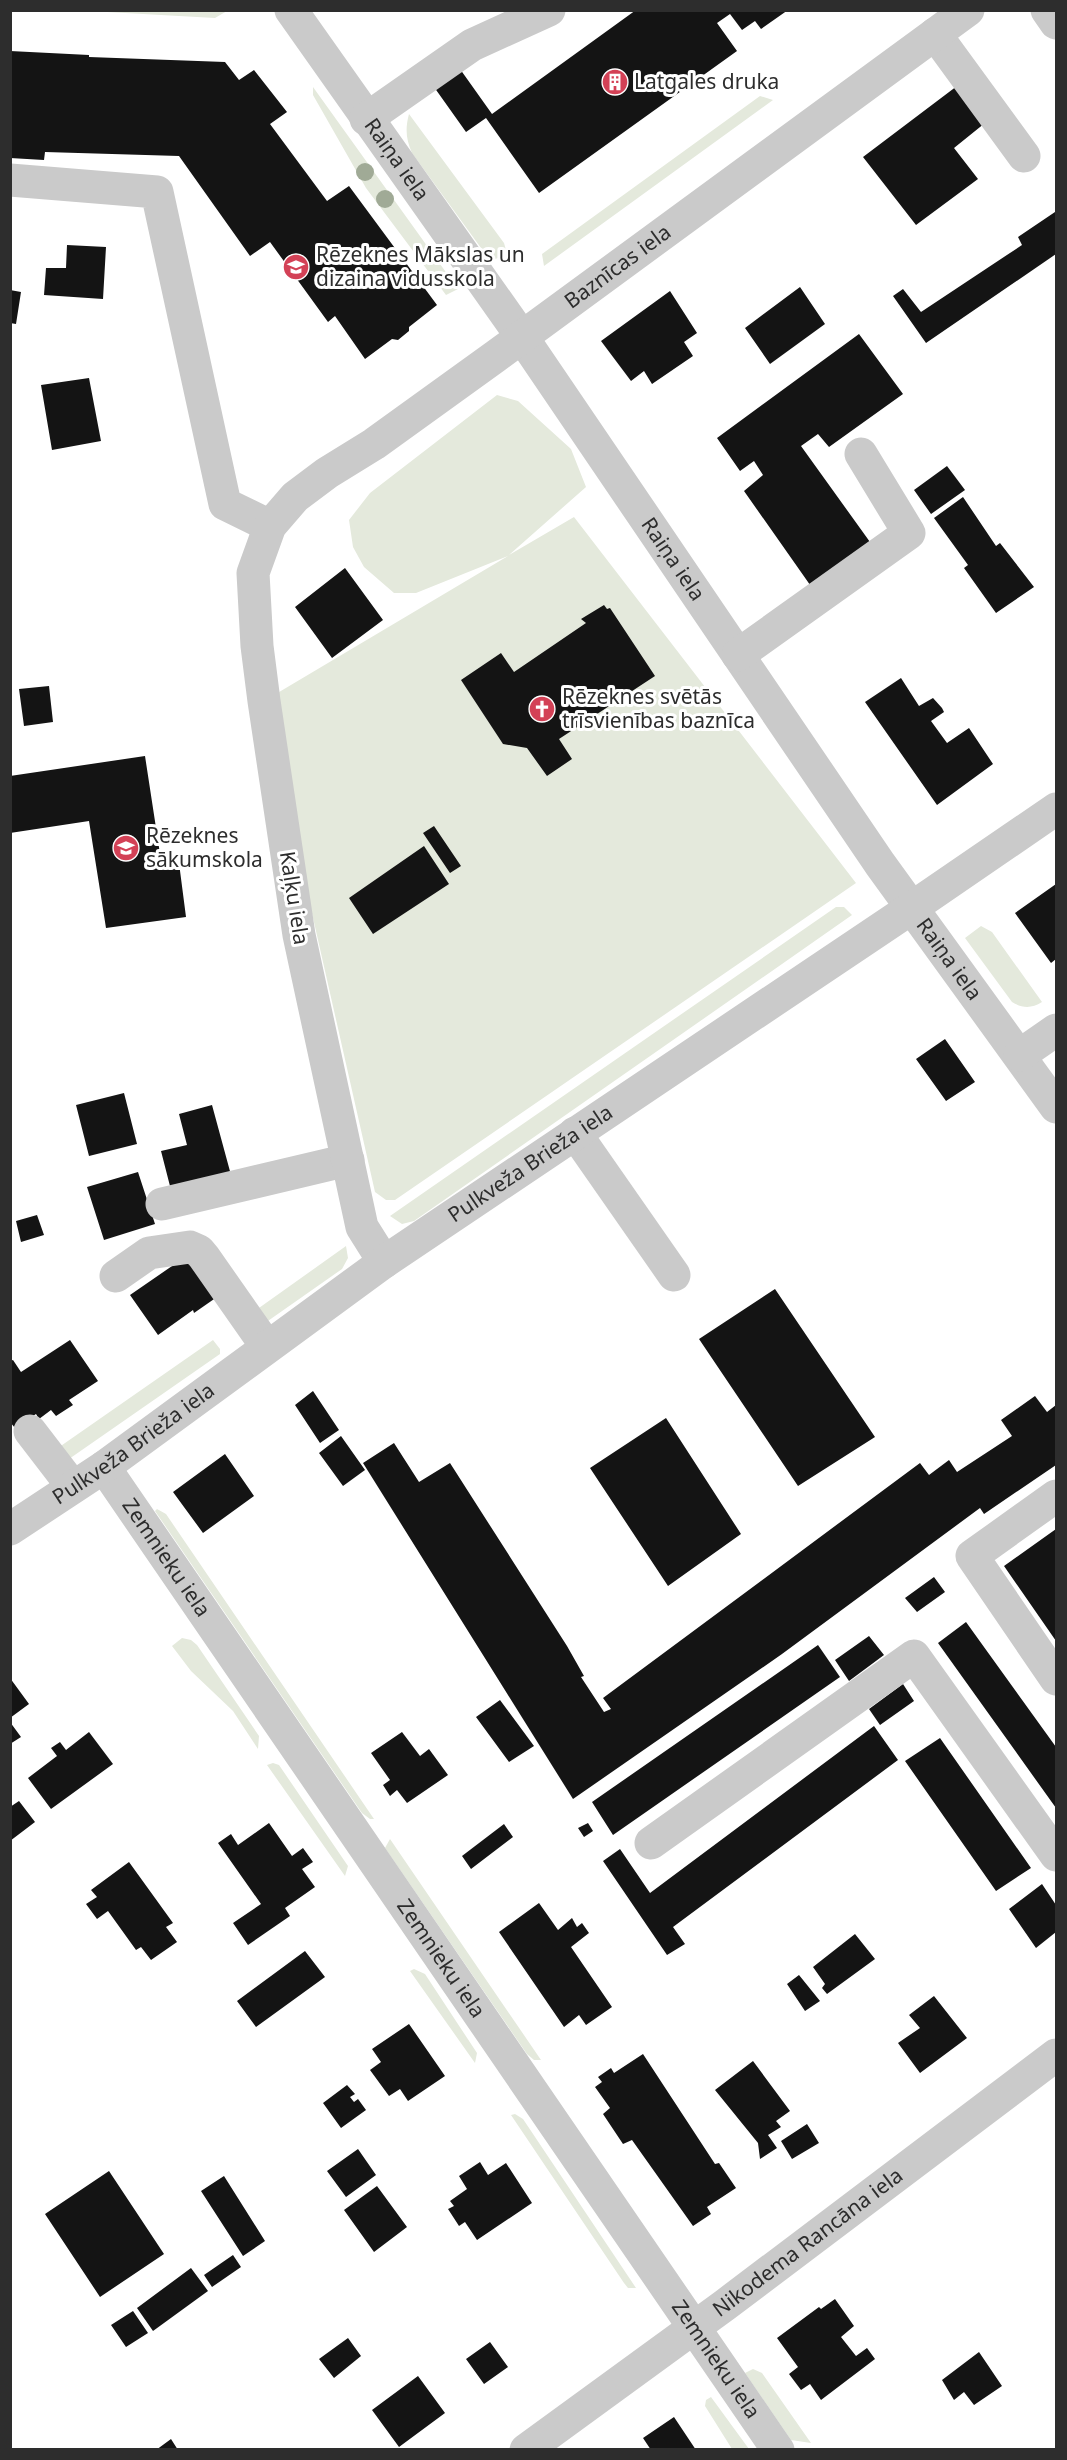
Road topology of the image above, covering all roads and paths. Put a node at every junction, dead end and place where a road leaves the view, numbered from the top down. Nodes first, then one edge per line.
1 (291, 10) edge
2 (549, 10) edge
3 (968, 10) edge
4 (1047, 10) edge
5 (1056, 24) edge
6 (935, 34) junction
7 (366, 119) junction
8 (1024, 156) dead end
9 (10, 180) edge
10 (522, 337) junction
11 (861, 454) dead end
12 (270, 526) junction
13 (738, 655) junction
14 (1056, 809) edge
15 (913, 907) junction
16 (1056, 1030) edge
17 (1020, 1054) junction
18 (1056, 1107) edge
19 (575, 1133) junction
20 (348, 1160) junction
21 (162, 1204) dead end
22 (384, 1262) junction
23 (674, 1275) dead end
24 (116, 1276) dead end
25 (267, 1347) junction
26 (30, 1431) dead end
27 (104, 1467) junction
28 (73, 1487) junction
29 (1056, 1497) edge
30 (13, 1519) edge
31 (1056, 1679) edge
32 (651, 1843) dead end
33 (1056, 1855) edge
34 (1056, 2055) edge
35 (695, 2327) junction
36 (526, 2450) edge
37 (778, 2450) edge

1 - 7 street, Raiņa iela
2 - 7 street
3 - 6 street, Baznīcas iela
4 - 5 street
6 - 8 street
6 - 10 street, Baznīcas iela
7 - 10 street, Raiņa iela
9 - 12 street
10 - 12 street, Baznīcas iela
10 - 13 street, Raiņa iela
11 - 13 street
12 - 20 street, Kaļķu iela
13 - 15 street, Raiņa iela
14 - 15 street, Pulkveža Brieža iela
15 - 17 street, Raiņa iela
15 - 19 street, Pulkveža Brieža iela
16 - 17 street
17 - 18 street, Raiņa iela
19 - 22 street, Pulkveža Brieža iela
19 - 23 street
20 - 21 street
20 - 22 street, Kaļķu iela
22 - 25 street, Pulkveža Brieža iela
24 - 25 street
25 - 27 street, Pulkveža Brieža iela
26 - 28 street
27 - 28 street, Pulkveža Brieža iela
27 - 35 street, Zemnieku iela
28 - 30 street, Pulkveža Brieža iela
29 - 31 street
32 - 33 street
34 - 35 street, Nikodema Rancāna iela
35 - 36 street, Nikodema Rancāna iela
35 - 37 street, Zemnieku iela

